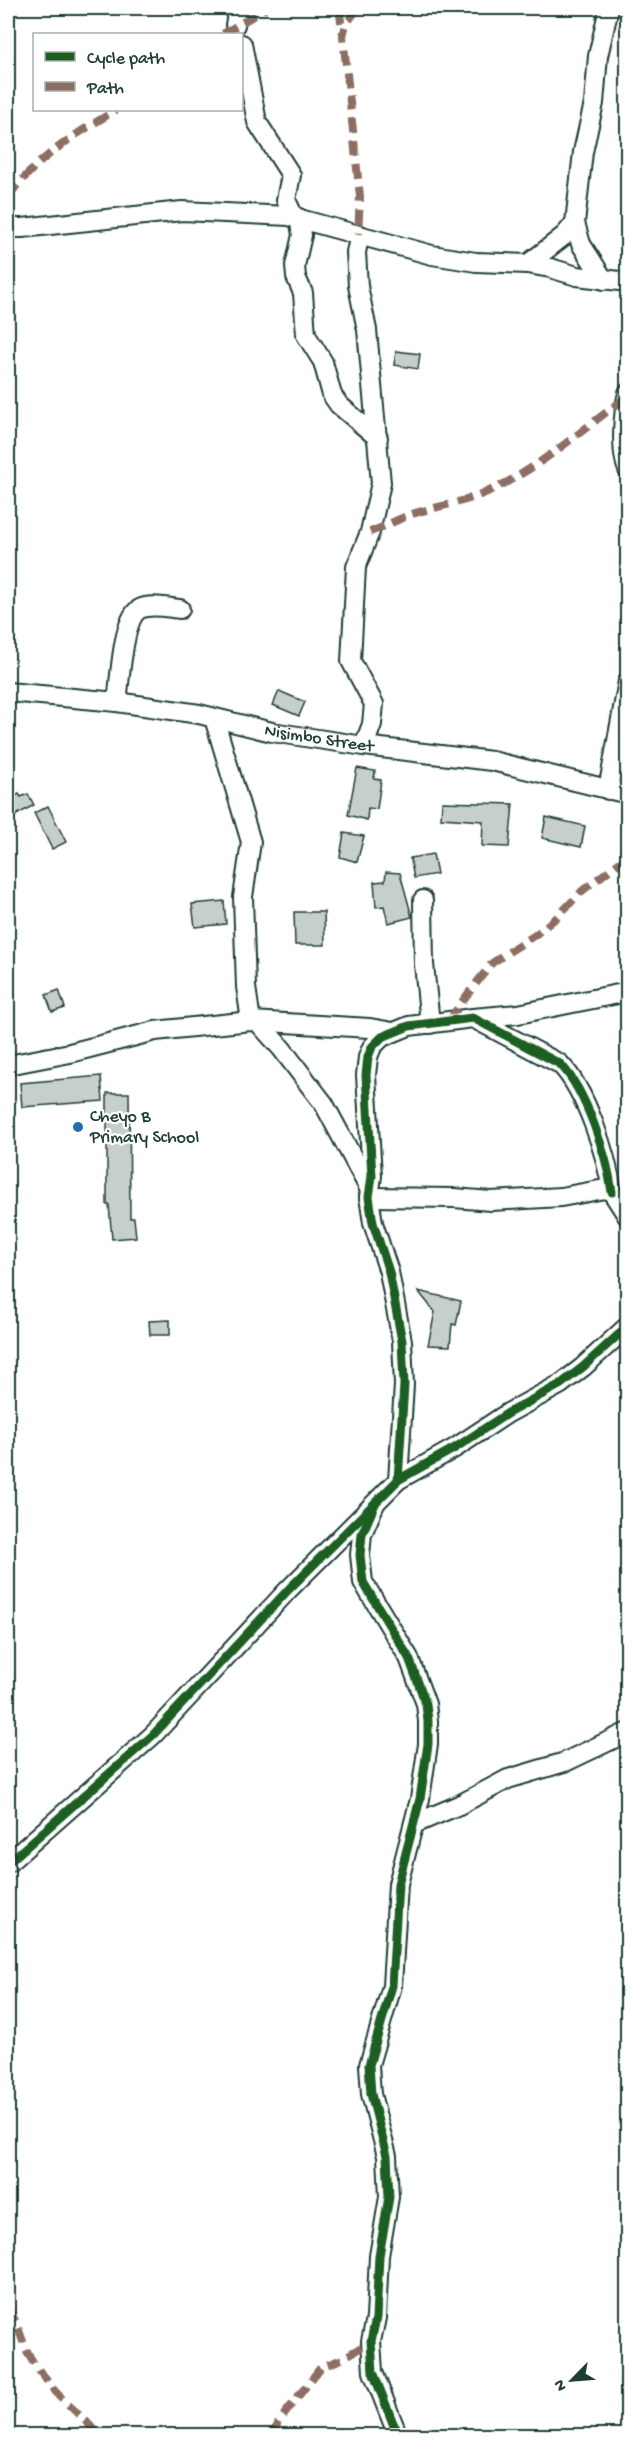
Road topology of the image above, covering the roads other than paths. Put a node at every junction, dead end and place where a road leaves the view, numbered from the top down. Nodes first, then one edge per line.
1 (609, 8) edge
2 (243, 49) edge
3 (296, 217) junction
4 (575, 223) junction
5 (8, 228) edge
6 (360, 235) junction
7 (528, 264) junction
8 (604, 280) junction
9 (627, 282) edge
10 (627, 393) edge
11 (378, 438) junction
12 (627, 470) edge
13 (180, 609) dead end
14 (627, 681) edge
15 (8, 692) edge
16 (117, 702) junction
17 (214, 718) junction
18 (364, 746) junction
19 (608, 790) junction
20 (627, 794) edge
21 (423, 900) dead end
22 (627, 992) edge
23 (473, 1018) junction
24 (255, 1021) junction
25 (430, 1024) junction
26 (393, 1032) junction
27 (8, 1065) edge
28 (612, 1192) junction
29 (369, 1193) junction
30 (627, 1217) edge
31 (627, 1326) edge
32 (398, 1480) junction
33 (375, 1504) junction
34 (627, 1732) edge
35 (414, 1824) junction
36 (8, 1863) edge
37 (398, 2436) edge

1 - 4 street
2 - 3 street
3 - 5 street
3 - 6 street
3 - 11 street
4 - 7 street
4 - 8 street
6 - 7 street
6 - 11 street
7 - 8 street
8 - 9 street
10 - 12 street
11 - 18 street
13 - 16 street
14 - 19 street
15 - 16 street, Nisimbo Street
16 - 17 street, Nisimbo Street
17 - 18 street, Nisimbo Street
17 - 24 street
18 - 19 street, Nisimbo Street
19 - 20 street, Nisimbo Street
21 - 25 street
22 - 23 street
23 - 25 street
23 - 28 street
24 - 26 street
24 - 27 street
24 - 29 street
25 - 26 street
26 - 29 street
28 - 29 street
28 - 30 street
29 - 32 street
31 - 32 street
32 - 33 street
33 - 35 street
33 - 36 street
34 - 35 street
35 - 37 street

